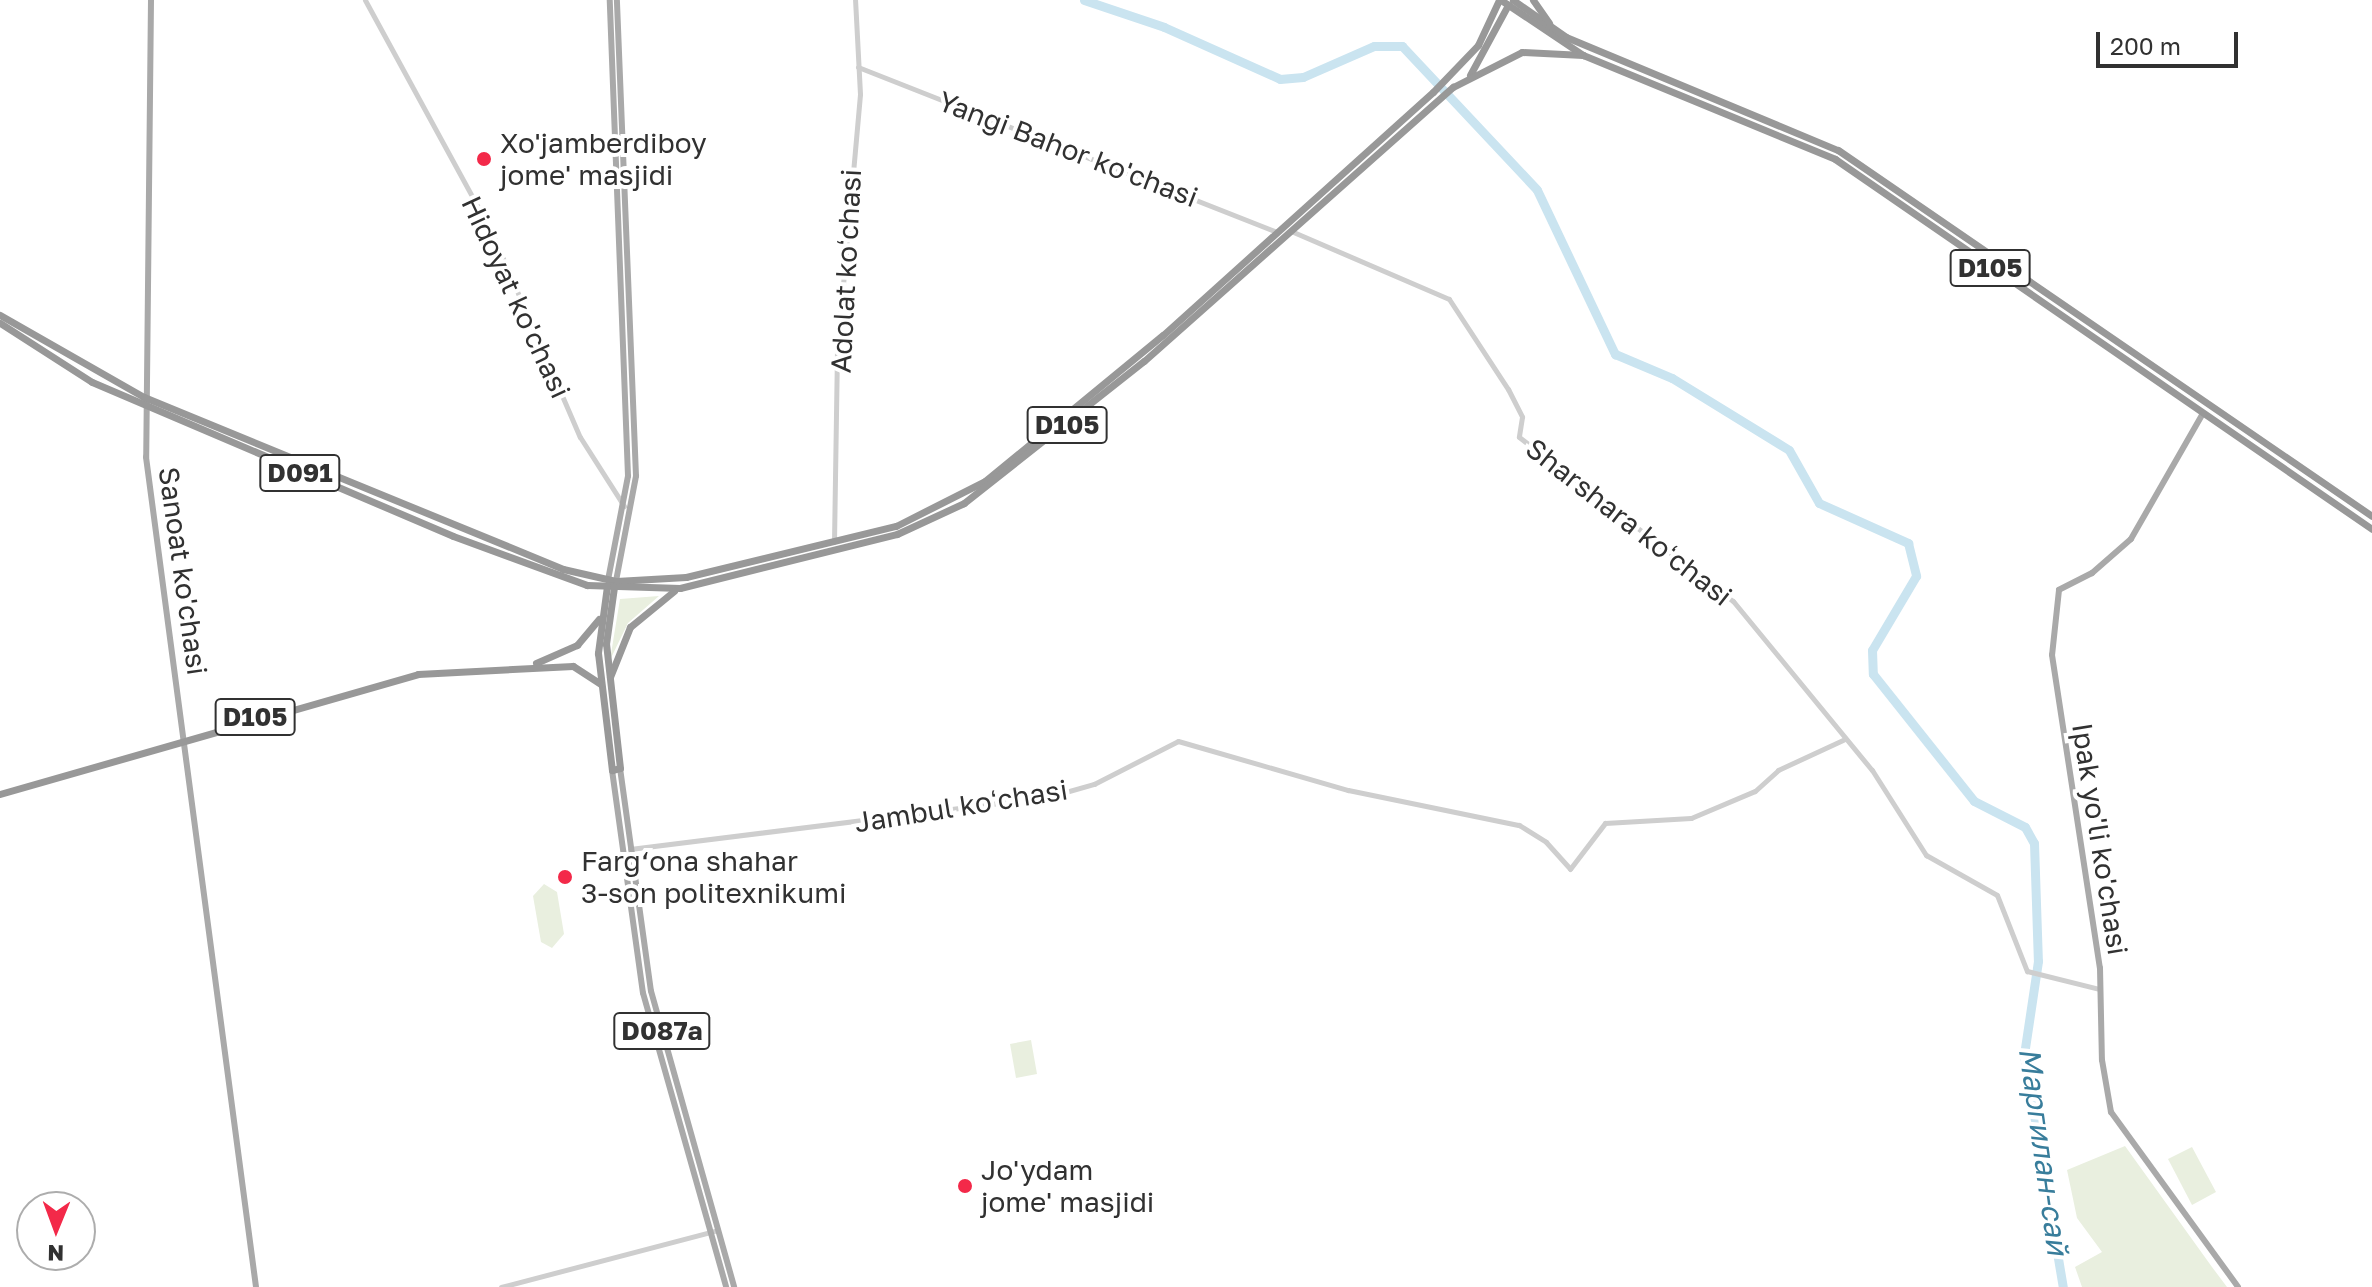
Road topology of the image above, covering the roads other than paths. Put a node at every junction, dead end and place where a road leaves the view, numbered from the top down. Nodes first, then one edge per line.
1 (151, 0) edge
2 (365, 0) edge
3 (610, 0) edge
4 (617, 0) edge
5 (855, 0) edge
6 (1533, 0) edge
7 (1506, 1) edge
8 (1555, 31) junction
9 (1583, 55) junction
10 (858, 67) junction
11 (1469, 77) junction
12 (620, 140) junction
13 (1291, 231) junction
14 (1277, 232) junction
15 (0, 315) edge
16 (0, 323) edge
17 (1108, 385) junction
18 (143, 401) junction
19 (2208, 404) junction
20 (2202, 415) junction
21 (625, 506) junction
22 (2372, 516) edge
23 (2372, 529) edge
24 (834, 542) junction
25 (611, 585) junction
26 (680, 588) junction
27 (600, 617) junction
28 (515, 667) junction
29 (605, 684) junction
30 (184, 738) junction
31 (1843, 740) junction
32 (616, 769) junction
33 (0, 794) edge
34 (630, 849) junction
35 (2099, 989) junction
36 (714, 1231) junction
37 (256, 1287) edge
38 (501, 1287) edge
39 (726, 1287) edge
40 (734, 1287) edge
41 (2238, 1287) edge

1 - 18 main road, Sanoat ko'chasi
2 - 21 street, Hidoyat ko'chasi
3 - 12 main road
4 - 12 main road
5 - 10 street, Adolat koʻchasi
6 - 8 highway
7 - 8 highway, D105
7 - 9 highway, D105
7 - 11 highway, D105
7 - 14 highway, D105
8 - 19 highway, D105
9 - 11 highway
9 - 20 highway, D105
10 - 14 street, Yangi Bahor ko'chasi
10 - 24 street, Adolat koʻchasi
11 - 13 highway, D105
12 - 21 main road
12 - 25 main road
13 - 17 highway, D105
13 - 31 street, Sharshara koʻchasi
14 - 17 highway, D105
15 - 18 highway, D091
16 - 18 highway, D091
17 - 24 highway, D105
17 - 26 highway, D105
18 - 25 highway, D091
18 - 30 main road, Sanoat ko'chasi
19 - 20 highway
19 - 22 highway, D105
20 - 23 highway, D105
20 - 35 main road, Ipak yo'li ko'chasi
21 - 25 main road
24 - 25 highway, D105
25 - 26 highway, D105
25 - 27 highway, D105
25 - 29 highway, D105
26 - 29 highway, D105
27 - 28 highway, D105
27 - 29 highway, D105
28 - 29 highway, D105
28 - 30 highway, D105
29 - 32 highway, D105
30 - 33 highway, D105
30 - 37 main road, Sanoat ko'chasi
31 - 34 street, Jambul koʻchasi
31 - 35 street, Sharshara koʻchasi
32 - 34 main road, D087a
32 - 36 main road, D087a
34 - 36 main road, D087a
35 - 41 main road, Ipak yo'li ko'chasi
36 - 38 street
36 - 39 main road, D087a
36 - 40 main road, D087a

